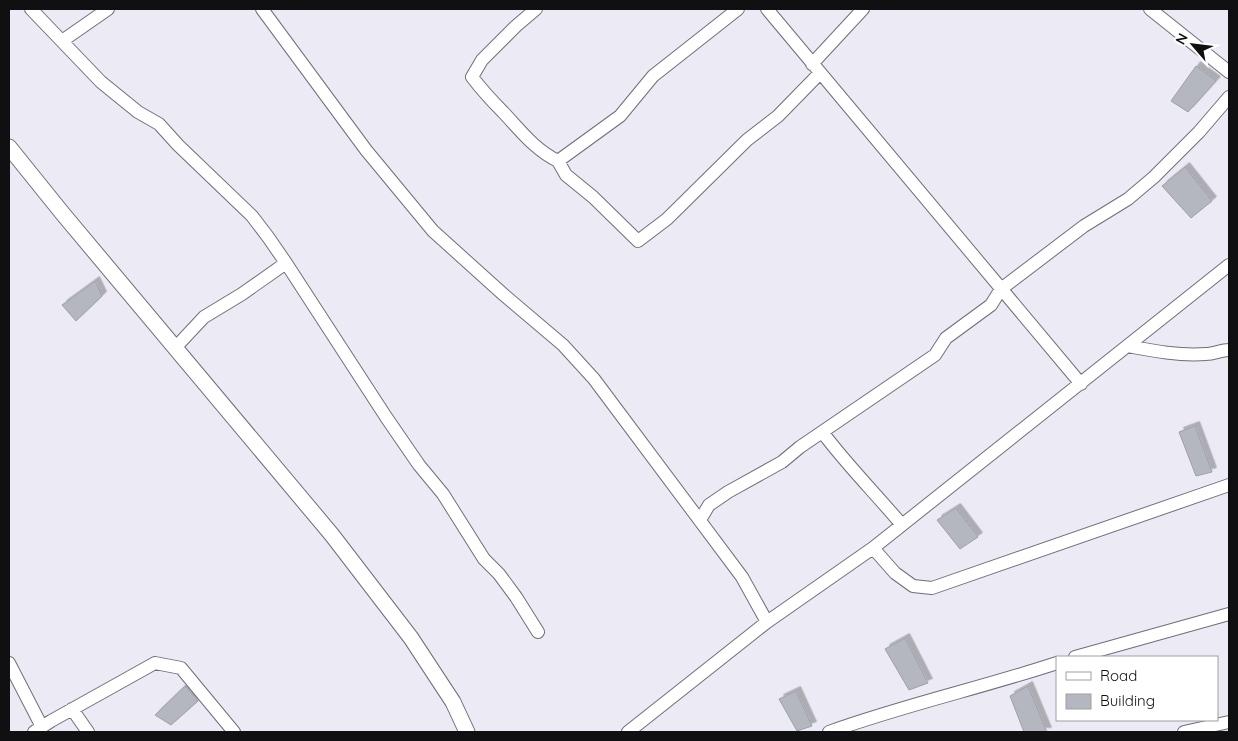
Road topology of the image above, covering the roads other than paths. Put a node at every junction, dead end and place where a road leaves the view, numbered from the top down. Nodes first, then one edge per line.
1 (31, 9) edge
2 (108, 9) edge
3 (262, 9) edge
4 (536, 9) edge
5 (738, 9) edge
6 (767, 9) edge
7 (863, 9) edge
8 (1150, 9) edge
9 (62, 41) junction
10 (816, 68) junction
11 (1229, 72) edge
12 (1229, 96) edge
13 (9, 147) edge
14 (558, 161) junction
15 (286, 263) junction
16 (1229, 265) edge
17 (1001, 289) junction
18 (1128, 346) junction
19 (175, 348) junction
20 (1229, 350) edge
21 (1081, 384) junction
22 (823, 433) junction
23 (1229, 485) edge
24 (700, 520) junction
25 (902, 525) junction
26 (872, 548) junction
27 (1229, 614) edge
28 (767, 622) junction
29 (538, 632) dead end
30 (1079, 656) edge
31 (9, 663) edge
32 (1056, 663) edge
33 (72, 709) junction
34 (1229, 722) edge
35 (38, 730) edge
36 (88, 732) edge
37 (234, 732) edge
38 (467, 732) edge
39 (628, 732) edge
40 (829, 732) edge
41 (1184, 732) edge

1 - 9 street
2 - 9 street
3 - 24 street
4 - 14 street
5 - 14 street
6 - 10 street
7 - 10 street
8 - 11 street
9 - 15 street
10 - 14 street
10 - 17 street
12 - 17 street
13 - 19 street
15 - 19 street
15 - 29 street
16 - 18 street
17 - 21 street
17 - 22 street
18 - 20 street
18 - 21 street
19 - 38 street
21 - 25 street
22 - 24 street
22 - 25 street
23 - 26 street
24 - 28 street
25 - 26 street
26 - 28 street
27 - 30 street
28 - 39 street
31 - 35 street
32 - 40 street
33 - 35 street
33 - 36 street
33 - 37 street
34 - 41 street

